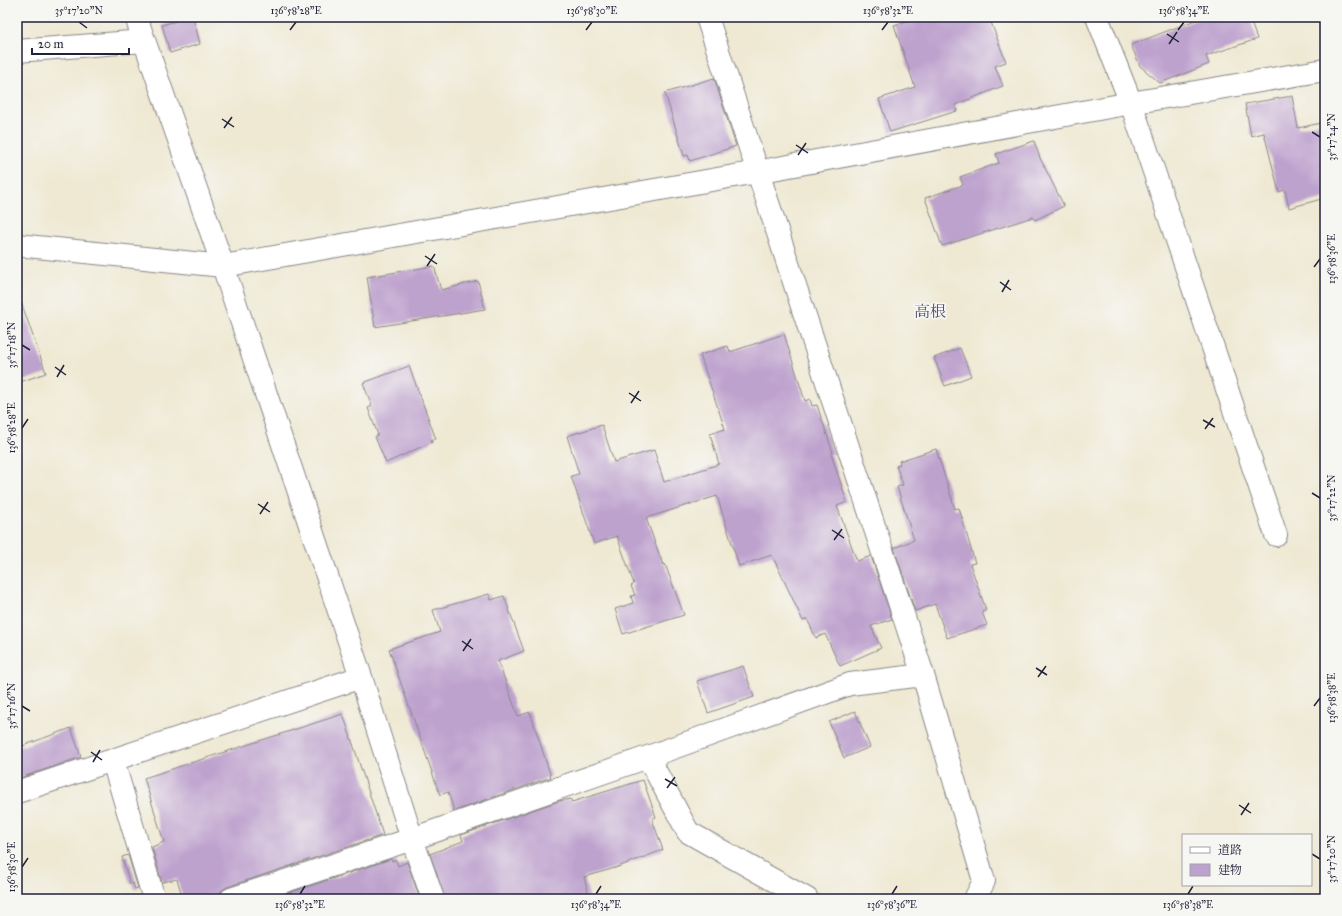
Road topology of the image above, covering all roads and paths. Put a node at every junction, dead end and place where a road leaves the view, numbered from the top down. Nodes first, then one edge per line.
1 (136, 17) edge
2 (707, 17) edge
3 (1097, 17) edge
4 (144, 41) junction
5 (17, 52) edge
6 (1325, 70) edge
7 (1131, 103) junction
8 (757, 172) junction
9 (17, 246) edge
10 (223, 266) junction
11 (1276, 534) dead end
12 (923, 675) junction
13 (361, 677) junction
14 (648, 757) junction
15 (113, 761) junction
16 (17, 792) edge
17 (412, 839) junction
18 (154, 899) edge
19 (231, 899) edge
20 (432, 899) edge
21 (807, 899) edge
22 (974, 899) edge

1 - 4 street
2 - 8 street
3 - 7 street
4 - 5 street
4 - 10 street
6 - 7 street
7 - 8 street
7 - 11 street
8 - 10 street
8 - 12 street
9 - 10 street
10 - 13 street
12 - 14 street
12 - 22 street
13 - 15 street
13 - 17 street
14 - 17 street
14 - 21 street
15 - 16 street
15 - 18 street
17 - 19 street
17 - 20 street

